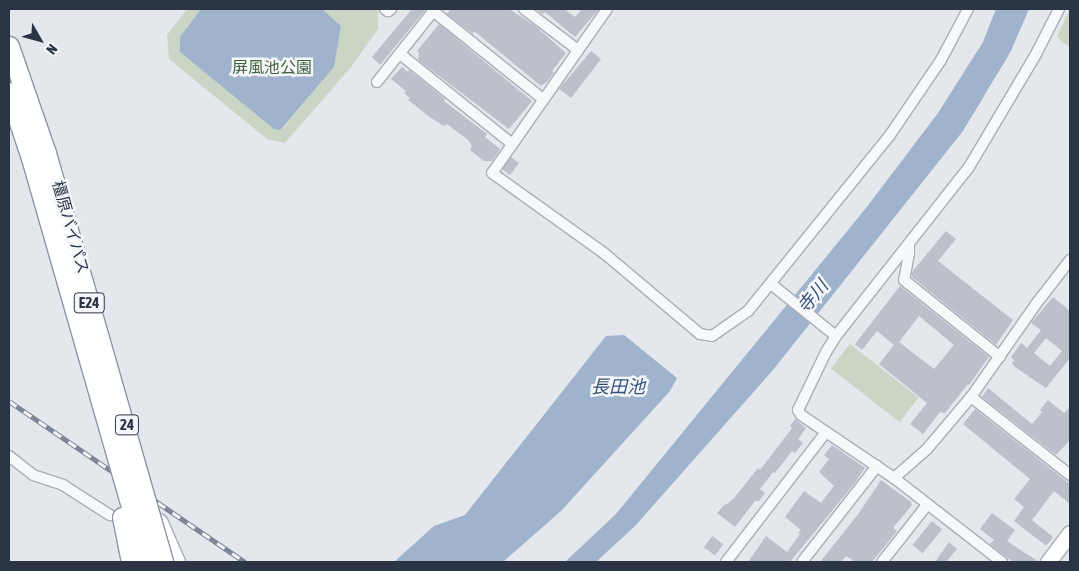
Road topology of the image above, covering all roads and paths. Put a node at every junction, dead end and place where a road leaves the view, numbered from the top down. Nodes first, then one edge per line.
1 (385, 9) edge
2 (391, 9) edge
3 (524, 9) edge
4 (607, 9) edge
5 (968, 9) edge
6 (1058, 9) edge
7 (434, 10) edge
8 (9, 38) edge
9 (9, 46) edge
10 (578, 50) junction
11 (400, 54) junction
12 (377, 82) dead end
13 (9, 92) edge
14 (543, 99) junction
15 (9, 103) edge
16 (511, 143) junction
17 (908, 244) junction
18 (1070, 260) edge
19 (774, 286) junction
20 (834, 334) junction
21 (1000, 357) junction
22 (971, 396) junction
23 (826, 432) junction
24 (106, 434) junction
25 (9, 456) edge
26 (877, 466) junction
27 (1070, 475) edge
28 (894, 478) junction
29 (927, 505) junction
30 (152, 510) junction
31 (110, 515) dead end
32 (1070, 533) edge
33 (132, 562) edge
34 (140, 562) edge
35 (147, 562) edge
36 (163, 562) edge
37 (168, 562) edge
38 (175, 562) edge
39 (726, 562) edge
40 (802, 562) edge
41 (882, 562) edge
42 (1002, 562) edge
43 (1048, 562) edge

1 - 2 street
3 - 10 street
4 - 10 street
5 - 19 street
6 - 17 street
7 - 11 street
7 - 14 street
8 - 30 highway, 橿原バイパス / 24
9 - 36 highway, E24, bridge
10 - 14 street
11 - 12 street
11 - 16 street
13 - 35 highway, E24, bridge
14 - 16 street
15 - 24 highway, 橿原バイパス / 24, bridge
16 - 19 street
17 - 20 street
17 - 21 street
18 - 21 street
19 - 20 street
20 - 23 street
21 - 22 street
22 - 27 street
22 - 28 street
23 - 26 street
23 - 39 street
24 - 33 highway, bridge
24 - 34 highway, 橿原バイパス / 24
25 - 31 street
26 - 28 street
26 - 40 street
28 - 29 street
29 - 41 street
29 - 42 street
30 - 37 highway, 橿原バイパス / 24
30 - 38 highway
32 - 43 street

